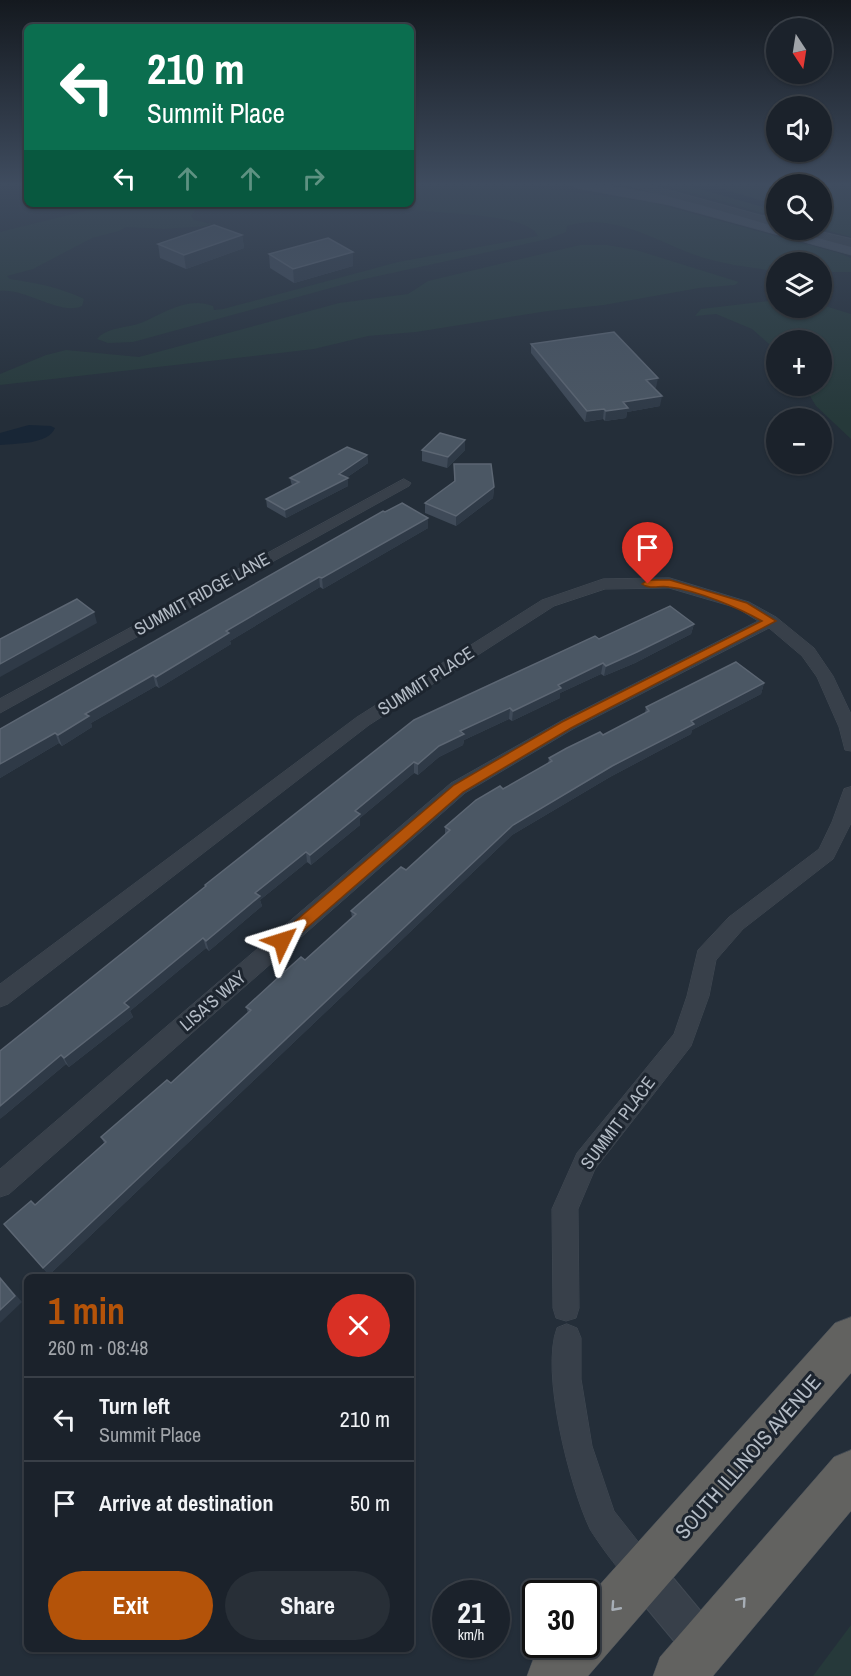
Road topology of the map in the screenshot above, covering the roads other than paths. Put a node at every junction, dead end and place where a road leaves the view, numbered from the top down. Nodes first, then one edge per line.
1 (404, 483) dead end
2 (770, 621) junction
3 (0, 707) edge
4 (851, 745) edge
5 (851, 794) edge
6 (0, 997) edge
7 (0, 1185) edge
8 (566, 1308) dead end
9 (567, 1338) dead end
10 (851, 1339) edge
11 (851, 1474) edge
12 (644, 1574) junction
13 (600, 1623) edge
14 (570, 1658) edge
15 (692, 1661) edge
16 (554, 1676) edge

1 - 3 street, SUMMIT RIDGE LANE
2 - 4 street, SUMMIT PLACE
2 - 6 street, SUMMIT PLACE
2 - 7 street, LISA'S WAY
5 - 8 street, SUMMIT PLACE
9 - 12 street
10 - 12 highway, SOUTH ILLINOIS AVENUE
15 -> 11 highway
12 -> 13 highway, SOUTH ILLINOIS AVENUE
12 - 15 street
14 - 16 highway

